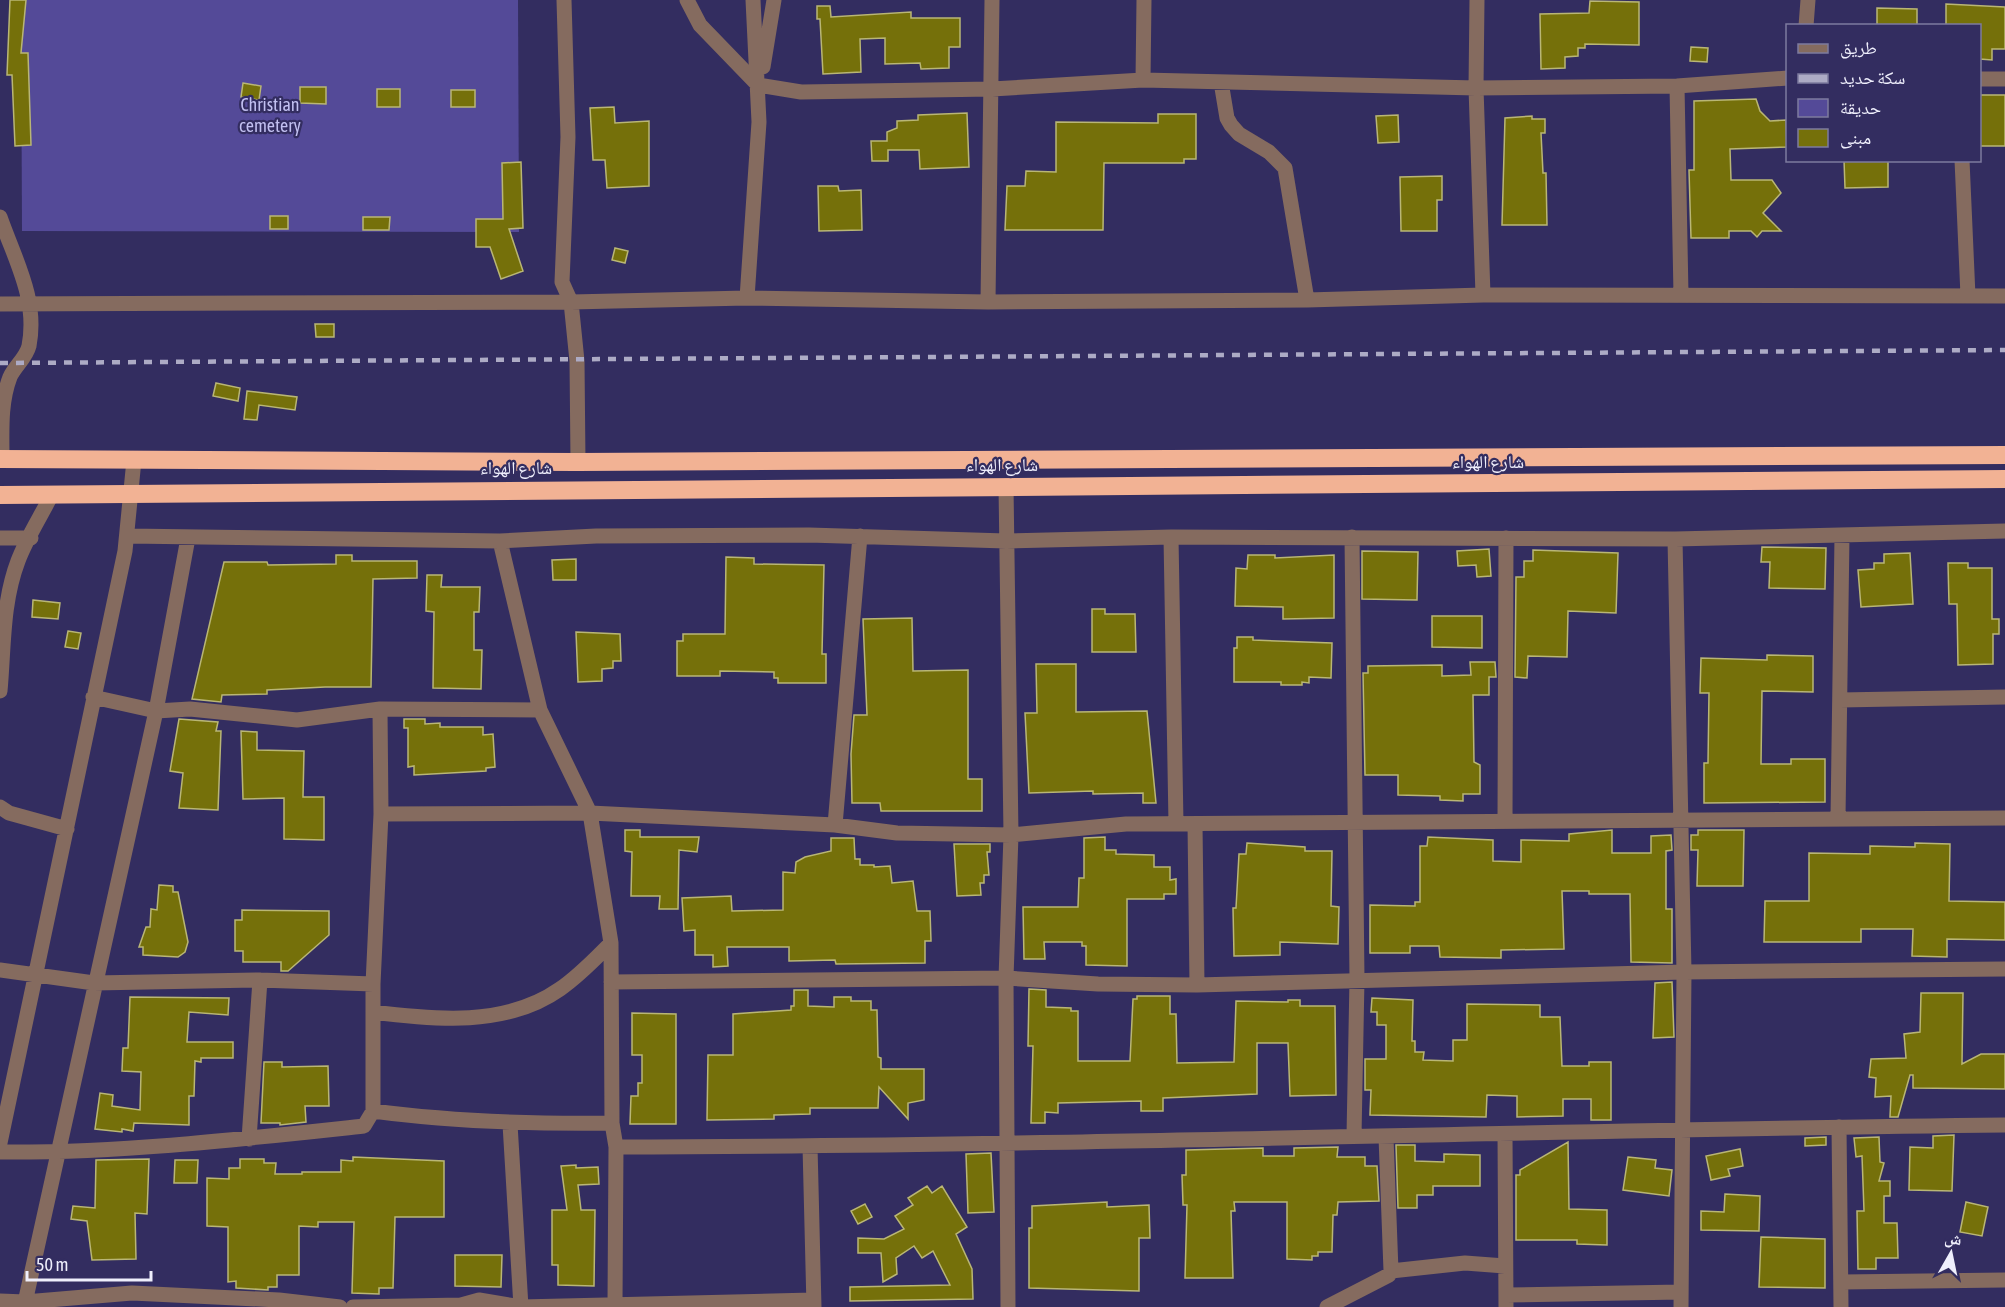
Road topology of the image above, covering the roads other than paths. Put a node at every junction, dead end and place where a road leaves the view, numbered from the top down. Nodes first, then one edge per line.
1 (564, 0) edge
2 (687, 0) edge
3 (753, 0) edge
4 (774, 0) edge
5 (992, 0) edge
6 (1144, 0) edge
7 (1478, 0) edge
8 (1808, 0) edge
9 (1806, 24) edge
10 (1786, 78) edge
11 (1981, 79) edge
12 (2005, 79) edge
13 (1143, 80) junction
14 (1221, 82) junction
15 (758, 85) junction
16 (1677, 86) junction
17 (992, 88) junction
18 (1476, 88) junction
19 (1962, 162) edge
20 (0, 217) edge
21 (1483, 295) junction
22 (1681, 295) junction
23 (1968, 296) junction
24 (2005, 296) edge
25 (747, 298) junction
26 (1306, 300) junction
27 (571, 302) junction
28 (988, 302) junction
29 (30, 303) junction
30 (0, 304) edge
31 (2005, 455) edge
32 (1, 459) edge
33 (134, 460) junction
34 (578, 462) junction
35 (2005, 480) edge
36 (1006, 486) junction
37 (133, 492) junction
38 (52, 494) junction
39 (0, 495) edge
40 (2005, 531) edge
41 (128, 536) junction
42 (860, 536) junction
43 (1842, 536) junction
44 (1171, 537) junction
45 (1352, 537) junction
46 (0, 538) edge
47 (31, 538) junction
48 (188, 538) junction
49 (1506, 538) junction
50 (1675, 539) junction
51 (500, 541) junction
52 (1006, 541) junction
53 (0, 689) edge
54 (93, 697) junction
55 (2005, 697) edge
56 (1840, 700) junction
57 (380, 709) junction
58 (540, 710) junction
59 (156, 711) junction
60 (0, 807) edge
61 (590, 813) junction
62 (381, 814) junction
63 (1838, 818) junction
64 (2005, 818) edge
65 (1505, 820) junction
66 (1683, 820) junction
67 (1354, 823) junction
68 (1176, 824) junction
69 (1195, 824) junction
70 (835, 825) junction
71 (67, 829) junction
72 (1011, 835) junction
73 (611, 943) junction
74 (0, 969) edge
75 (2005, 969) edge
76 (1684, 972) junction
77 (36, 976) junction
78 (1006, 978) junction
79 (1357, 979) junction
80 (260, 980) junction
81 (611, 982) junction
82 (94, 983) junction
83 (373, 984) junction
84 (1197, 985) junction
85 (373, 1012) junction
86 (4, 1101) edge
87 (373, 1111) junction
88 (612, 1123) junction
89 (510, 1124) junction
90 (2005, 1125) edge
91 (1839, 1127) junction
92 (1682, 1129) junction
93 (1505, 1134) junction
94 (1354, 1136) junction
95 (1386, 1137) junction
96 (249, 1139) junction
97 (1008, 1142) junction
98 (0, 1143) edge
99 (810, 1146) junction
100 (616, 1147) junction
101 (0, 1152) edge
102 (58, 1153) junction
103 (1505, 1266) junction
104 (1390, 1271) junction
105 (2005, 1280) edge
106 (1842, 1282) junction
107 (1681, 1300) edge
108 (0, 1301) edge
109 (1506, 1301) edge
110 (185, 1302) edge
111 (615, 1303) junction
112 (814, 1303) edge
113 (25, 1304) edge
114 (279, 1304) edge
115 (340, 1307) edge
116 (353, 1307) edge
117 (520, 1307) edge
118 (1008, 1307) edge
119 (1327, 1307) edge
120 (1841, 1307) edge

1 - 27 street
2 - 15 street
3 - 15 street
4 - 15 street
5 - 17 street
6 - 13 street
7 - 18 street
8 - 9 street
10 - 16 street
11 - 12 street
13 - 14 street
13 - 17 street
14 - 18 street
14 - 26 street
15 - 17 street
15 - 25 street
16 - 18 street
16 - 22 street
17 - 28 street
18 - 21 street
19 - 23 street
20 - 29 street
21 - 22 street
21 - 26 street
22 - 23 street
23 - 24 street
25 - 27 street
25 - 28 street
26 - 28 street
27 - 29 street
27 - 34 street
29 - 30 street
29 - 32 street
31 - 34 highway, شارع الهواء
32 - 33 highway, شارع الهواء
33 - 34 highway, شارع الهواء
33 - 37 street
35 - 36 highway, شارع الهواء
36 - 37 highway, شارع الهواء
36 - 52 street
37 - 38 highway, شارع الهواء
37 - 41 street
38 - 39 highway, شارع الهواء
38 - 47 street
40 - 43 street
41 - 48 street
41 - 54 street
42 - 51 street
42 - 52 street
42 - 70 street
43 - 50 street
43 - 56 street
44 - 45 street
44 - 52 street
44 - 68 street
45 - 49 street
45 - 67 street
46 - 47 street
47 - 53 street
48 - 51 street
48 - 59 street
49 - 50 street
49 - 65 street
50 - 66 street
51 - 58 street
52 - 72 street
54 - 59 street
54 - 71 street
55 - 56 street
56 - 63 street
57 - 58 street
57 - 59 street
57 - 62 street
58 - 61 street
59 - 82 street
60 - 71 street
61 - 62 street
61 - 70 street
61 - 73 street
62 - 83 street
63 - 64 street
63 - 66 street
65 - 66 street
65 - 67 street
66 - 76 street
67 - 69 street
67 - 79 street
68 - 69 street
68 - 72 street
69 - 84 street
70 - 72 street
71 - 77 street
72 - 78 street
73 - 81 street
73 - 85 street
74 - 77 street
75 - 76 street
76 - 79 street
76 - 92 street
77 - 82 street
77 - 86 street
78 - 81 street
78 - 84 street
78 - 97 street
79 - 84 street
79 - 94 street
80 - 82 street
80 - 83 street
80 - 96 street
81 - 88 street
82 - 102 street
83 - 85 street
85 - 87 street
86 - 98 street
87 - 89 street
87 - 96 street
88 - 89 street
88 - 100 street
89 - 117 street
90 - 91 street
91 - 92 street
91 - 106 street
92 - 93 street
92 - 107 street
93 - 95 street
93 - 103 street
94 - 95 street
94 - 97 street
95 - 104 street
96 - 102 street
97 - 99 street
97 - 118 street
99 - 100 street
99 - 112 street
100 - 111 street
101 - 102 street
102 - 113 street
103 - 104 street
103 - 109 street
104 - 119 street
105 - 106 street
106 - 120 street
107 - 109 street
108 - 113 street
110 - 113 street
110 - 114 street
111 - 112 street
111 - 117 street
114 - 115 street
116 - 117 street

